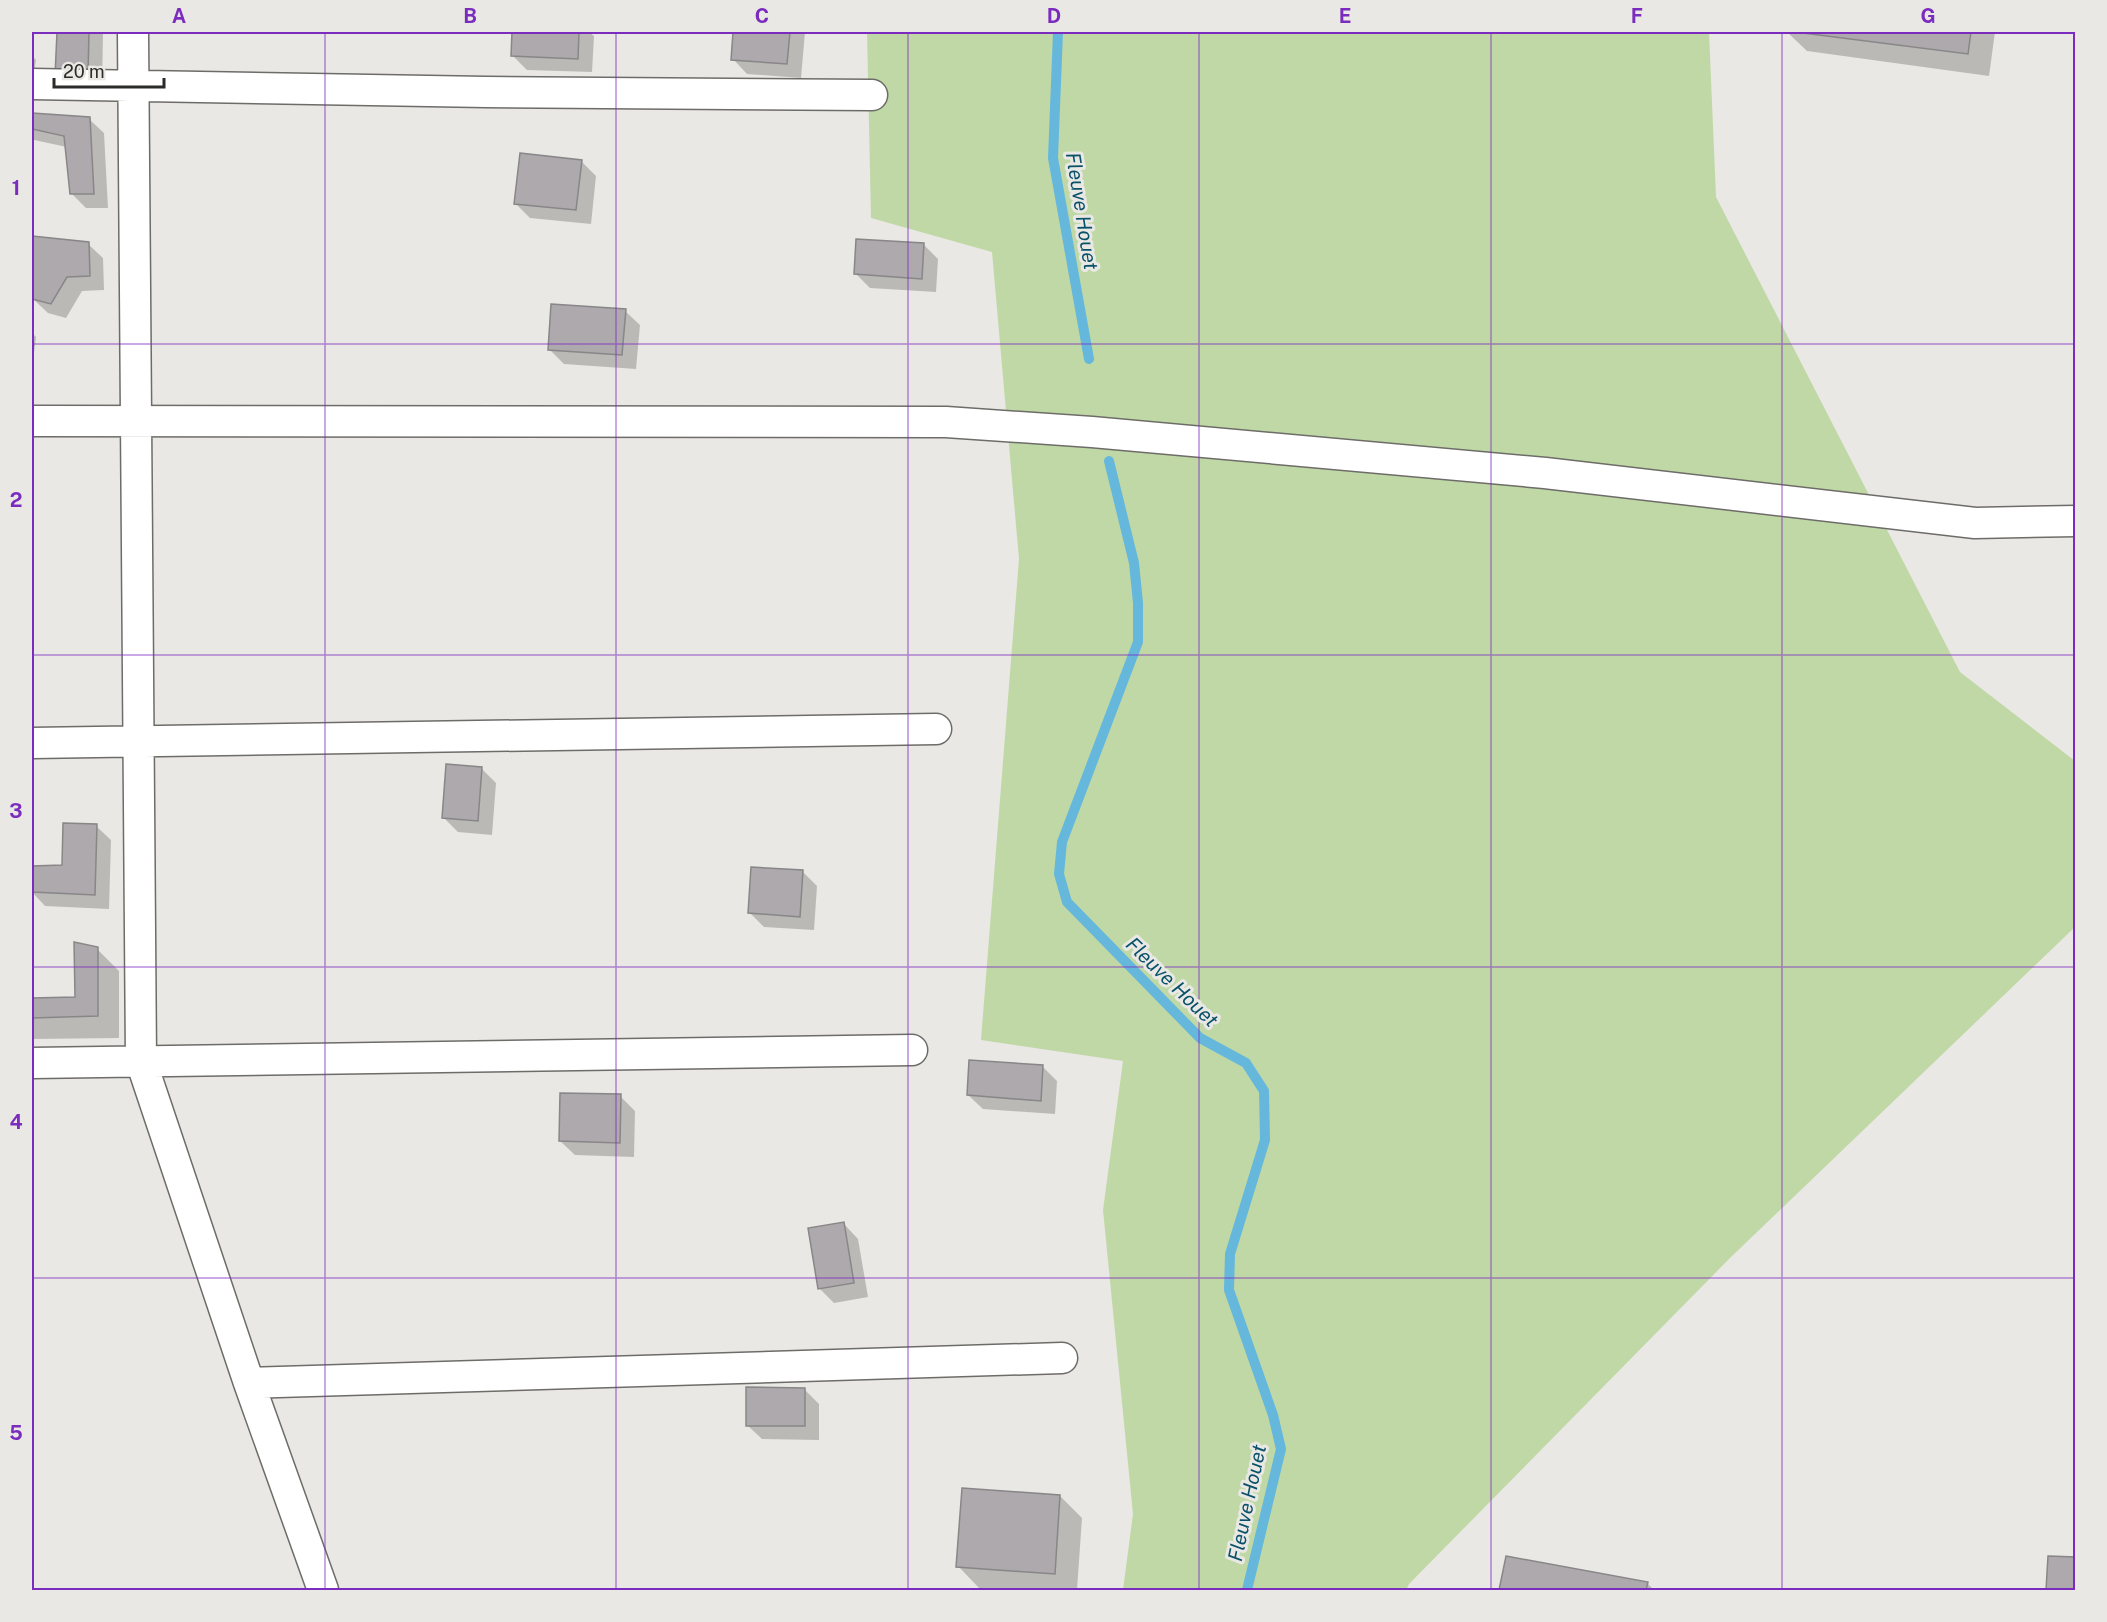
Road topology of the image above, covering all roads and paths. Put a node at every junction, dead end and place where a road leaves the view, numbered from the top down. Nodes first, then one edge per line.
1 (133, 32) edge
2 (32, 84) edge
3 (134, 87) junction
4 (872, 95) dead end
5 (32, 421) edge
6 (137, 422) junction
7 (2076, 521) edge
8 (936, 729) dead end
9 (139, 741) junction
10 (32, 743) edge
11 (912, 1050) dead end
12 (141, 1061) junction
13 (32, 1063) edge
14 (1062, 1358) dead end
15 (249, 1383) junction
16 (323, 1590) edge

1 - 3 street
2 - 3 street
3 - 4 street
3 - 6 street
5 - 6 street
6 - 7 street
6 - 9 street
8 - 9 street
9 - 10 street
9 - 12 street
11 - 12 street
12 - 13 street
12 - 15 street
14 - 15 street
15 - 16 street

